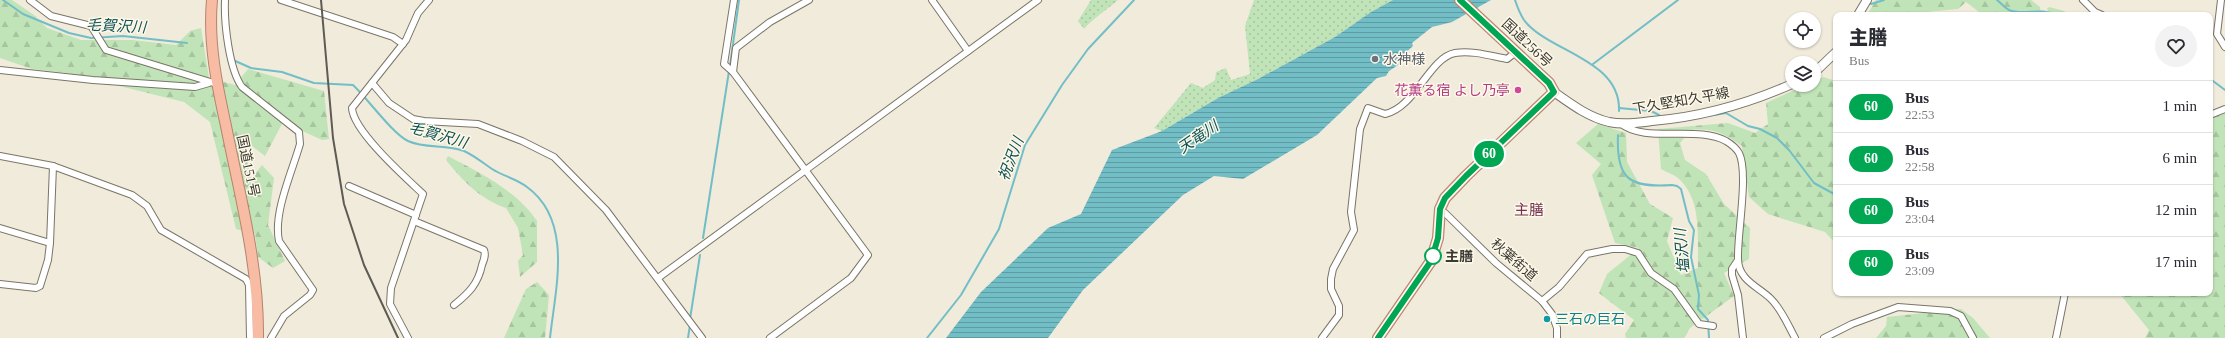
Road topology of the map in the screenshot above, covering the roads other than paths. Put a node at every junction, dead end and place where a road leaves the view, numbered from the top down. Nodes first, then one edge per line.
1 (30, 0) edge
2 (212, 0) edge
3 (225, 0) edge
4 (281, 0) edge
5 (429, 0) edge
6 (734, 0) edge
7 (809, 0) edge
8 (932, 0) edge
9 (1038, 0) edge
10 (1460, 0) edge
11 (1867, 0) edge
12 (2083, 0) edge
13 (2221, 0) edge
14 (1860, 12) edge
15 (2095, 12) edge
16 (403, 44) junction
17 (2225, 47) edge
18 (968, 51) junction
19 (1516, 52) junction
20 (1833, 55) edge
21 (1821, 67) edge
22 (0, 70) edge
23 (732, 71) junction
24 (213, 84) junction
25 (371, 85) junction
26 (1785, 87) edge
27 (1554, 92) junction
28 (2225, 109) edge
29 (2213, 114) edge
30 (1620, 123) junction
31 (0, 156) edge
32 (53, 166) junction
33 (806, 169) junction
34 (349, 186) dead end
35 (1440, 212) junction
36 (415, 218) junction
37 (0, 228) edge
38 (50, 243) junction
39 (1738, 260) junction
40 (658, 278) junction
41 (0, 284) edge
42 (2064, 296) edge
43 (1542, 301) junction
44 (454, 305) dead end
45 (1713, 326) dead end
46 (250, 338) edge
47 (258, 338) edge
48 (271, 338) edge
49 (408, 338) edge
50 (702, 338) edge
51 (770, 338) edge
52 (1322, 338) edge
53 (1378, 338) edge
54 (1557, 338) edge
55 (1743, 338) edge
56 (1795, 338) edge
57 (1824, 338) edge
58 (1973, 338) edge
59 (2056, 338) edge

1 - 24 street
2 - 24 highway, 国道151号
3 - 48 street
4 - 16 street
5 - 16 street
6 - 23 street
7 - 23 street
8 - 18 street
9 - 18 street
10 - 19 highway, 国道256号
11 - 14 main road
12 - 15 street
13 - 17 street
16 - 25 street
18 - 33 street
19 - 27 highway, 国道256号
19 - 52 street
20 - 21 main road
22 - 24 street
23 - 33 street
24 - 47 highway, 国道151号
25 - 36 street
25 - 40 street
26 - 30 main road, 下久堅知久平線
27 - 30 main road, 下久堅知久平線
27 - 35 highway
28 - 29 street
30 - 39 street
31 - 32 street
32 - 38 street
32 - 46 street
33 - 40 street
33 - 51 street
34 - 36 street
35 - 43 street, 秋葉街道
35 - 53 highway
36 - 44 street
36 - 49 street
37 - 38 street
38 - 41 street
39 - 55 street
39 - 56 street
40 - 50 street
42 - 59 street
43 - 45 street
43 - 54 street, 秋葉街道
57 - 58 street

